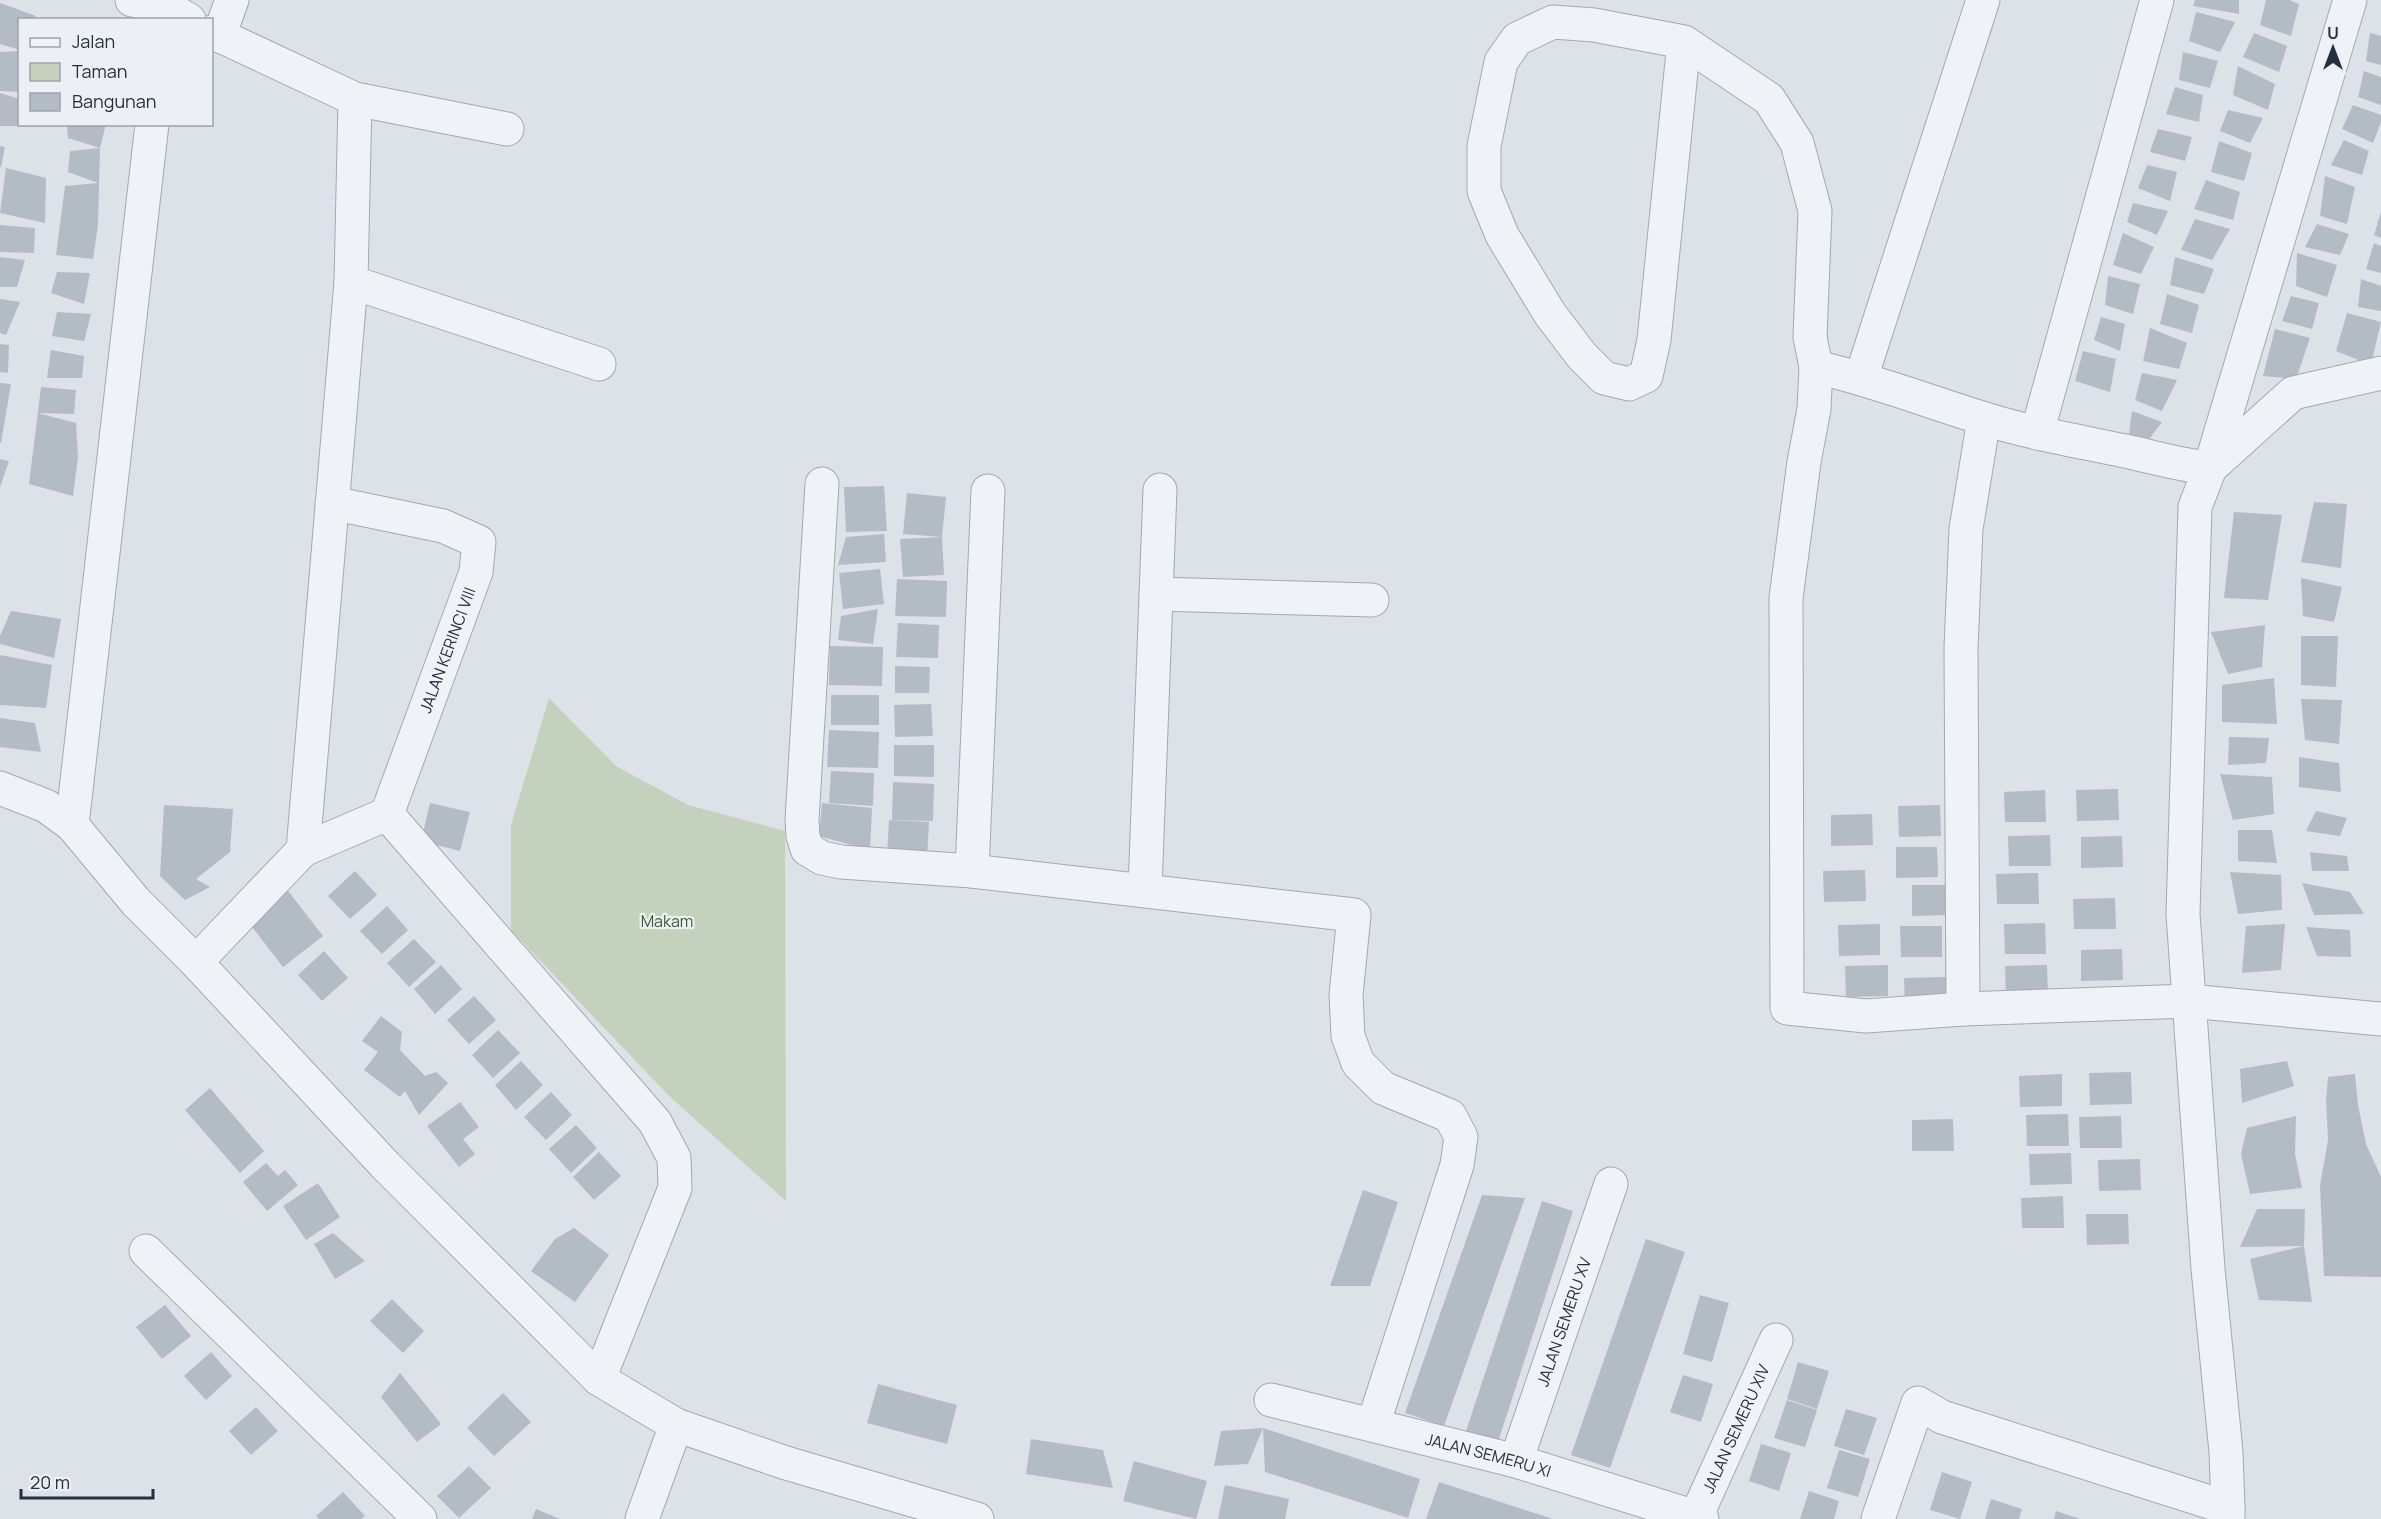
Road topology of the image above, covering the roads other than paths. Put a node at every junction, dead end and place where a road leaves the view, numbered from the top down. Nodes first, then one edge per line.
1 (132, 0) edge
2 (232, 0) edge
3 (1983, 0) edge
4 (2157, 0) edge
5 (2350, 0) edge
6 (172, 15) edge
7 (215, 34) edge
8 (1684, 42) junction
9 (355, 99) junction
10 (152, 126) edge
11 (507, 129) dead end
12 (351, 282) junction
13 (599, 364) dead end
14 (1816, 367) junction
15 (2381, 373) edge
16 (1861, 378) junction
17 (1984, 419) junction
18 (2037, 433) junction
19 (2210, 468) junction
20 (822, 484) dead end
21 (1160, 490) dead end
22 (988, 491) dead end
23 (332, 503) junction
24 (1156, 594) junction
25 (1372, 600) dead end
26 (0, 788) edge
27 (387, 814) junction
28 (72, 825) junction
29 (303, 850) junction
30 (972, 871) junction
31 (1145, 889) junction
32 (196, 962) junction
33 (2190, 1001) junction
34 (1963, 1009) junction
35 (2381, 1019) edge
36 (1611, 1184) dead end
37 (146, 1251) dead end
38 (1776, 1340) dead end
39 (598, 1378) junction
40 (1271, 1400) dead end
41 (676, 1425) junction
42 (1373, 1425) junction
43 (1516, 1461) junction
44 (2228, 1514) edge
45 (969, 1518) edge
46 (1697, 1518) edge
47 (420, 1519) edge
48 (642, 1519) edge
49 (1878, 1519) edge

1 - 6 street
2 - 7 street
3 - 16 street
4 - 18 street
5 - 19 street
7 - 9 street
8 - 8 street
8 - 14 street
9 - 11 street
9 - 12 street
10 - 28 street
12 - 13 street
12 - 23 street
14 - 16 street
14 - 34 street
15 - 19 street
16 - 17 street
17 - 18 street
17 - 34 street
18 - 19 street
19 - 33 street
20 - 30 street
21 - 24 street
22 - 30 street
23 - 27 street, JALAN KERINCI VIII
23 - 29 street
24 - 25 street
24 - 31 street
26 - 28 street
27 - 29 street
27 - 39 street
28 - 32 street
29 - 32 street
30 - 31 street
31 - 42 street
32 - 39 street
33 - 34 street
33 - 35 street
33 - 44 street
36 - 43 street, JALAN SEMERU XV
37 - 47 street
38 - 46 street, JALAN SEMERU XIV
39 - 41 street
40 - 42 street, JALAN SEMERU XI
41 - 45 street
41 - 48 street
42 - 43 street, JALAN SEMERU XI
43 - 46 street, JALAN SEMERU XI
44 - 49 street

